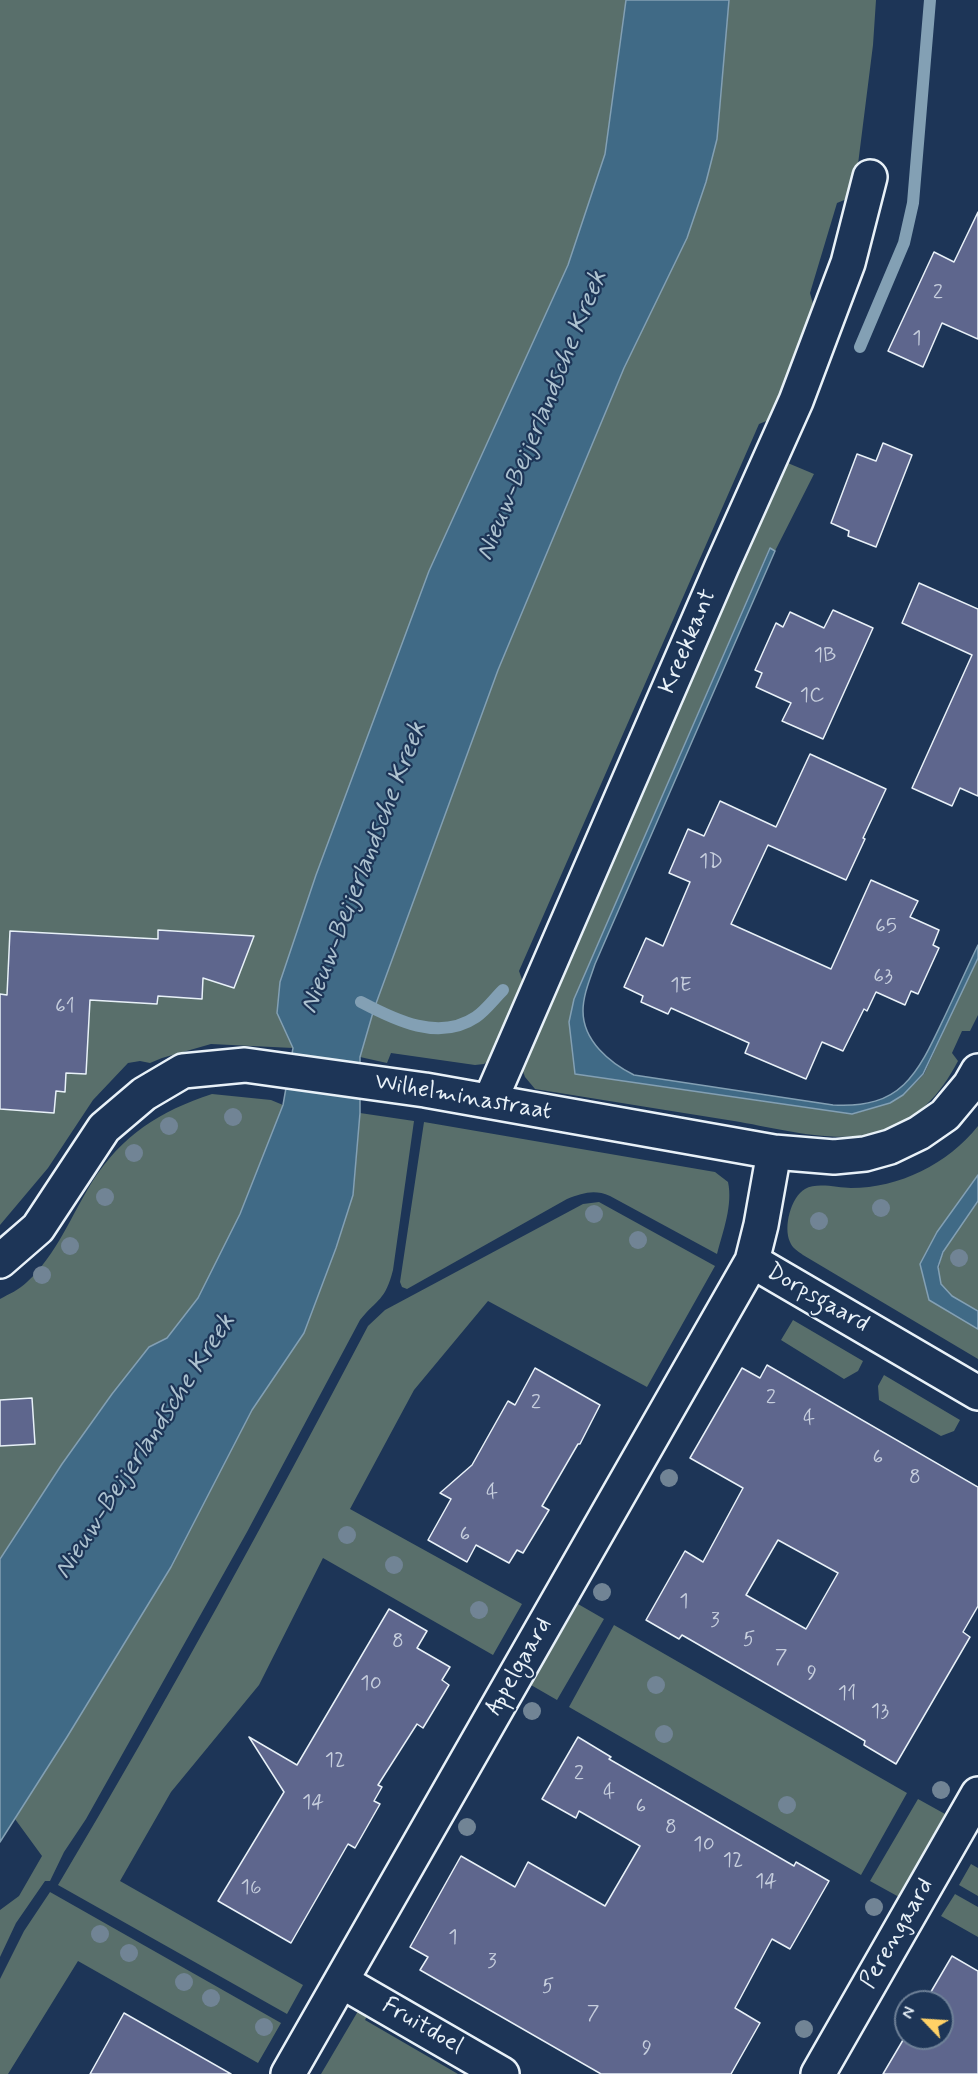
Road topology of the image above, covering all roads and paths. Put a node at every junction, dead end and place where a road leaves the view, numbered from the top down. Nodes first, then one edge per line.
1 (870, 177) dead end
2 (978, 1071) edge
3 (490, 1101) junction
4 (774, 1152) junction
5 (0, 1261) edge
6 (752, 1261) junction
7 (978, 1393) edge
8 (978, 1794) edge
9 (341, 1981) junction
10 (288, 2074) edge
11 (502, 2074) edge
12 (818, 2074) edge

1 - 3 street, Kreekkant
2 - 4 street, Wilhelminastraat
3 - 4 street, Wilhelminastraat
3 - 5 street, Wilhelminastraat
4 - 6 street, Dorpsgaard
6 - 7 street, Dorpsgaard
6 - 9 street, Appelgaard
8 - 12 street, Perengaard
9 - 10 street, Appelgaard
9 - 11 street, Fruitdoel

